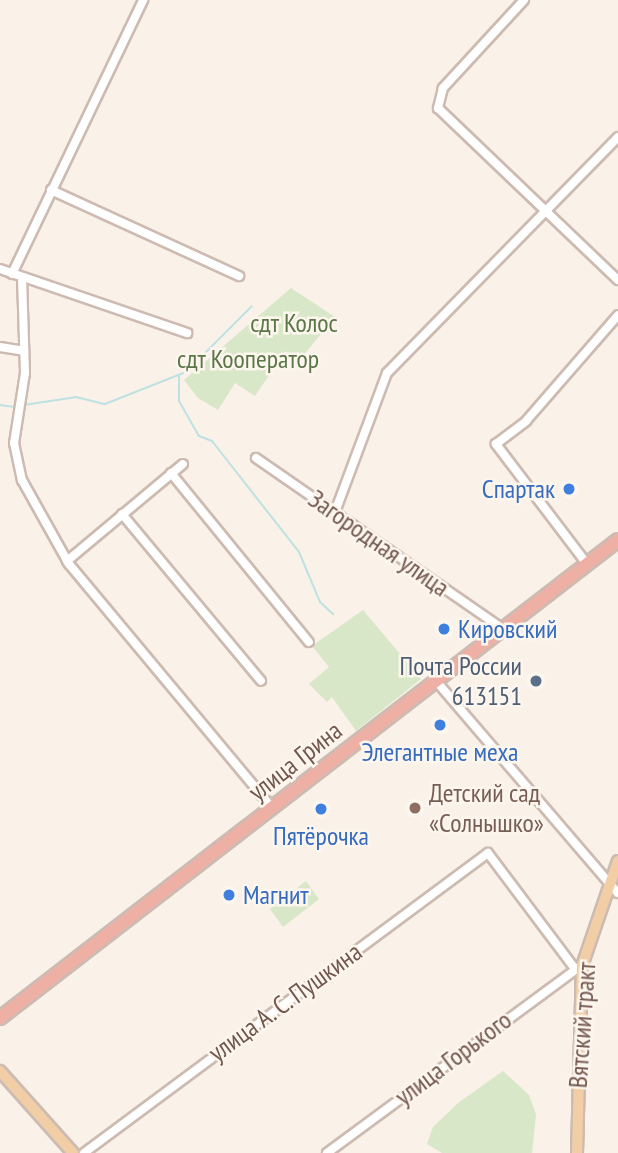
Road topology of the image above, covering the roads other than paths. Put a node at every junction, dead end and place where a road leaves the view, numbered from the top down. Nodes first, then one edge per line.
1 (143, 0) edge
2 (524, 0) edge
3 (618, 137) edge
4 (51, 190) junction
5 (545, 208) junction
6 (0, 270) edge
7 (12, 274) junction
8 (239, 276) dead end
9 (22, 277) junction
10 (618, 280) edge
11 (618, 315) edge
12 (187, 333) dead end
13 (0, 347) edge
14 (24, 351) junction
15 (256, 458) dead end
16 (183, 464) dead end
17 (171, 473) junction
18 (335, 512) junction
19 (122, 514) junction
20 (618, 540) edge
21 (67, 561) junction
22 (587, 564) junction
23 (503, 629) junction
24 (309, 642) dead end
25 (261, 681) dead end
26 (436, 681) junction
27 (271, 808) junction
28 (618, 861) edge
29 (610, 883) junction
30 (618, 893) edge
31 (579, 967) junction
32 (0, 1018) edge
33 (0, 1071) edge
34 (73, 1153) edge
35 (83, 1153) edge
36 (327, 1153) edge
37 (577, 1153) edge

1 - 4 street
2 - 5 street
3 - 5 street
4 - 7 street
4 - 8 street
5 - 10 street
5 - 18 street
6 - 7 street
7 - 9 street
9 - 12 street
9 - 14 street
11 - 22 street
13 - 14 street
14 - 21 street
15 - 18 street, Загородная улица
16 - 17 street
17 - 19 street
17 - 24 street
18 - 23 street, Загородная улица
19 - 21 street
19 - 25 street
20 - 22 highway, улица Грина
21 - 27 street
22 - 23 highway, улица Грина
23 - 26 highway, улица Грина
26 - 27 highway, улица Грина
26 - 29 street
27 - 32 highway, улица Грина
28 - 29 main road, Вятский тракт
29 - 30 street
29 - 31 main road, Вятский тракт
31 - 35 street, улица А. С. Пушкина
31 - 36 street, улица Горького
31 - 37 main road, Вятский тракт
33 - 34 main road

